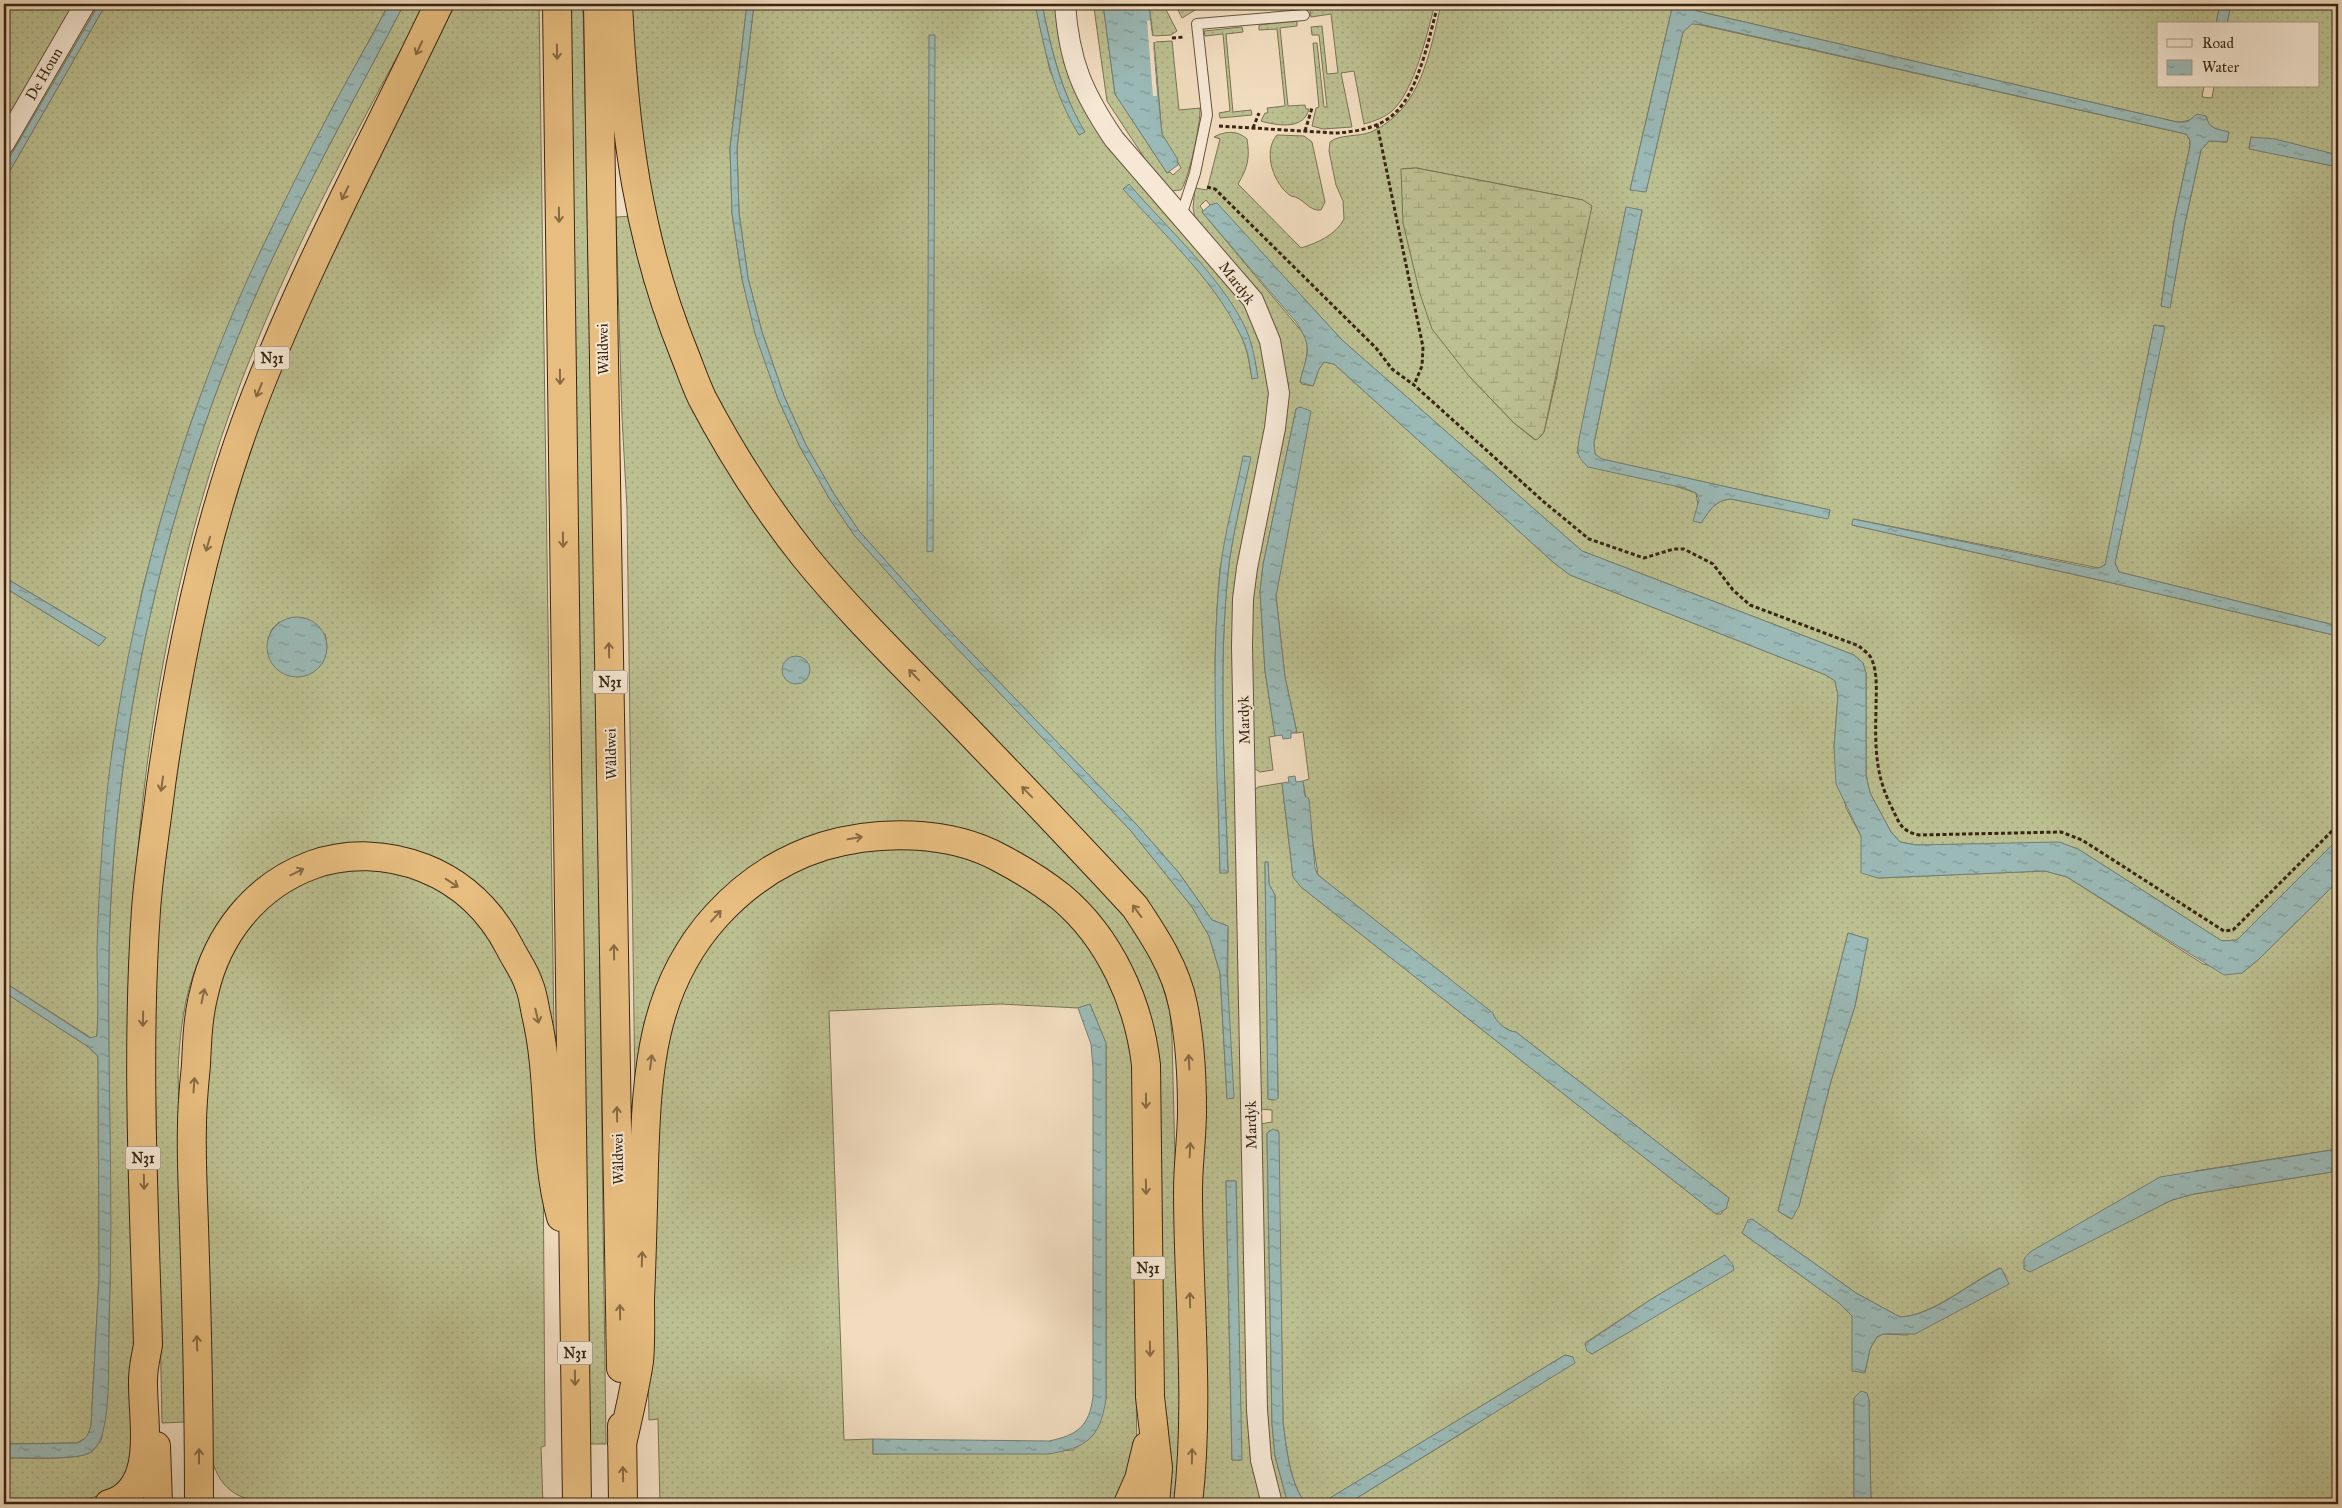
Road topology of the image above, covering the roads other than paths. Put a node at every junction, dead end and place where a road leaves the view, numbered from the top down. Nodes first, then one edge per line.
1 (85, 4) edge
2 (439, 4) edge
3 (557, 4) edge
4 (598, 4) edge
5 (618, 4) edge
6 (1065, 4) edge
7 (1304, 15) dead end
8 (4, 144) edge
9 (1181, 216) junction
10 (573, 1259) junction
11 (148, 1345) junction
12 (1150, 1397) junction
13 (622, 1444) junction
14 (109, 1504) edge
15 (158, 1504) edge
16 (199, 1504) edge
17 (577, 1504) edge
18 (624, 1504) edge
19 (1128, 1504) edge
20 (1155, 1504) edge
21 (1188, 1504) edge
22 (1272, 1504) edge

1 - 8 street, De Houn
2 -> 11 highway, N31
3 -> 10 highway, N31
13 -> 4 highway, Wâldwei / N31
21 -> 5 highway
6 - 9 street, Mardyk
7 - 9 lane
9 - 22 street, Mardyk
16 -> 10 highway, N31
10 -> 17 highway, N31
11 - 14 highway, N31
11 - 15 highway, N31
13 -> 12 highway, N31
12 - 19 highway, N31
12 - 20 highway, N31
18 -> 13 highway, Wâldwei / N31

